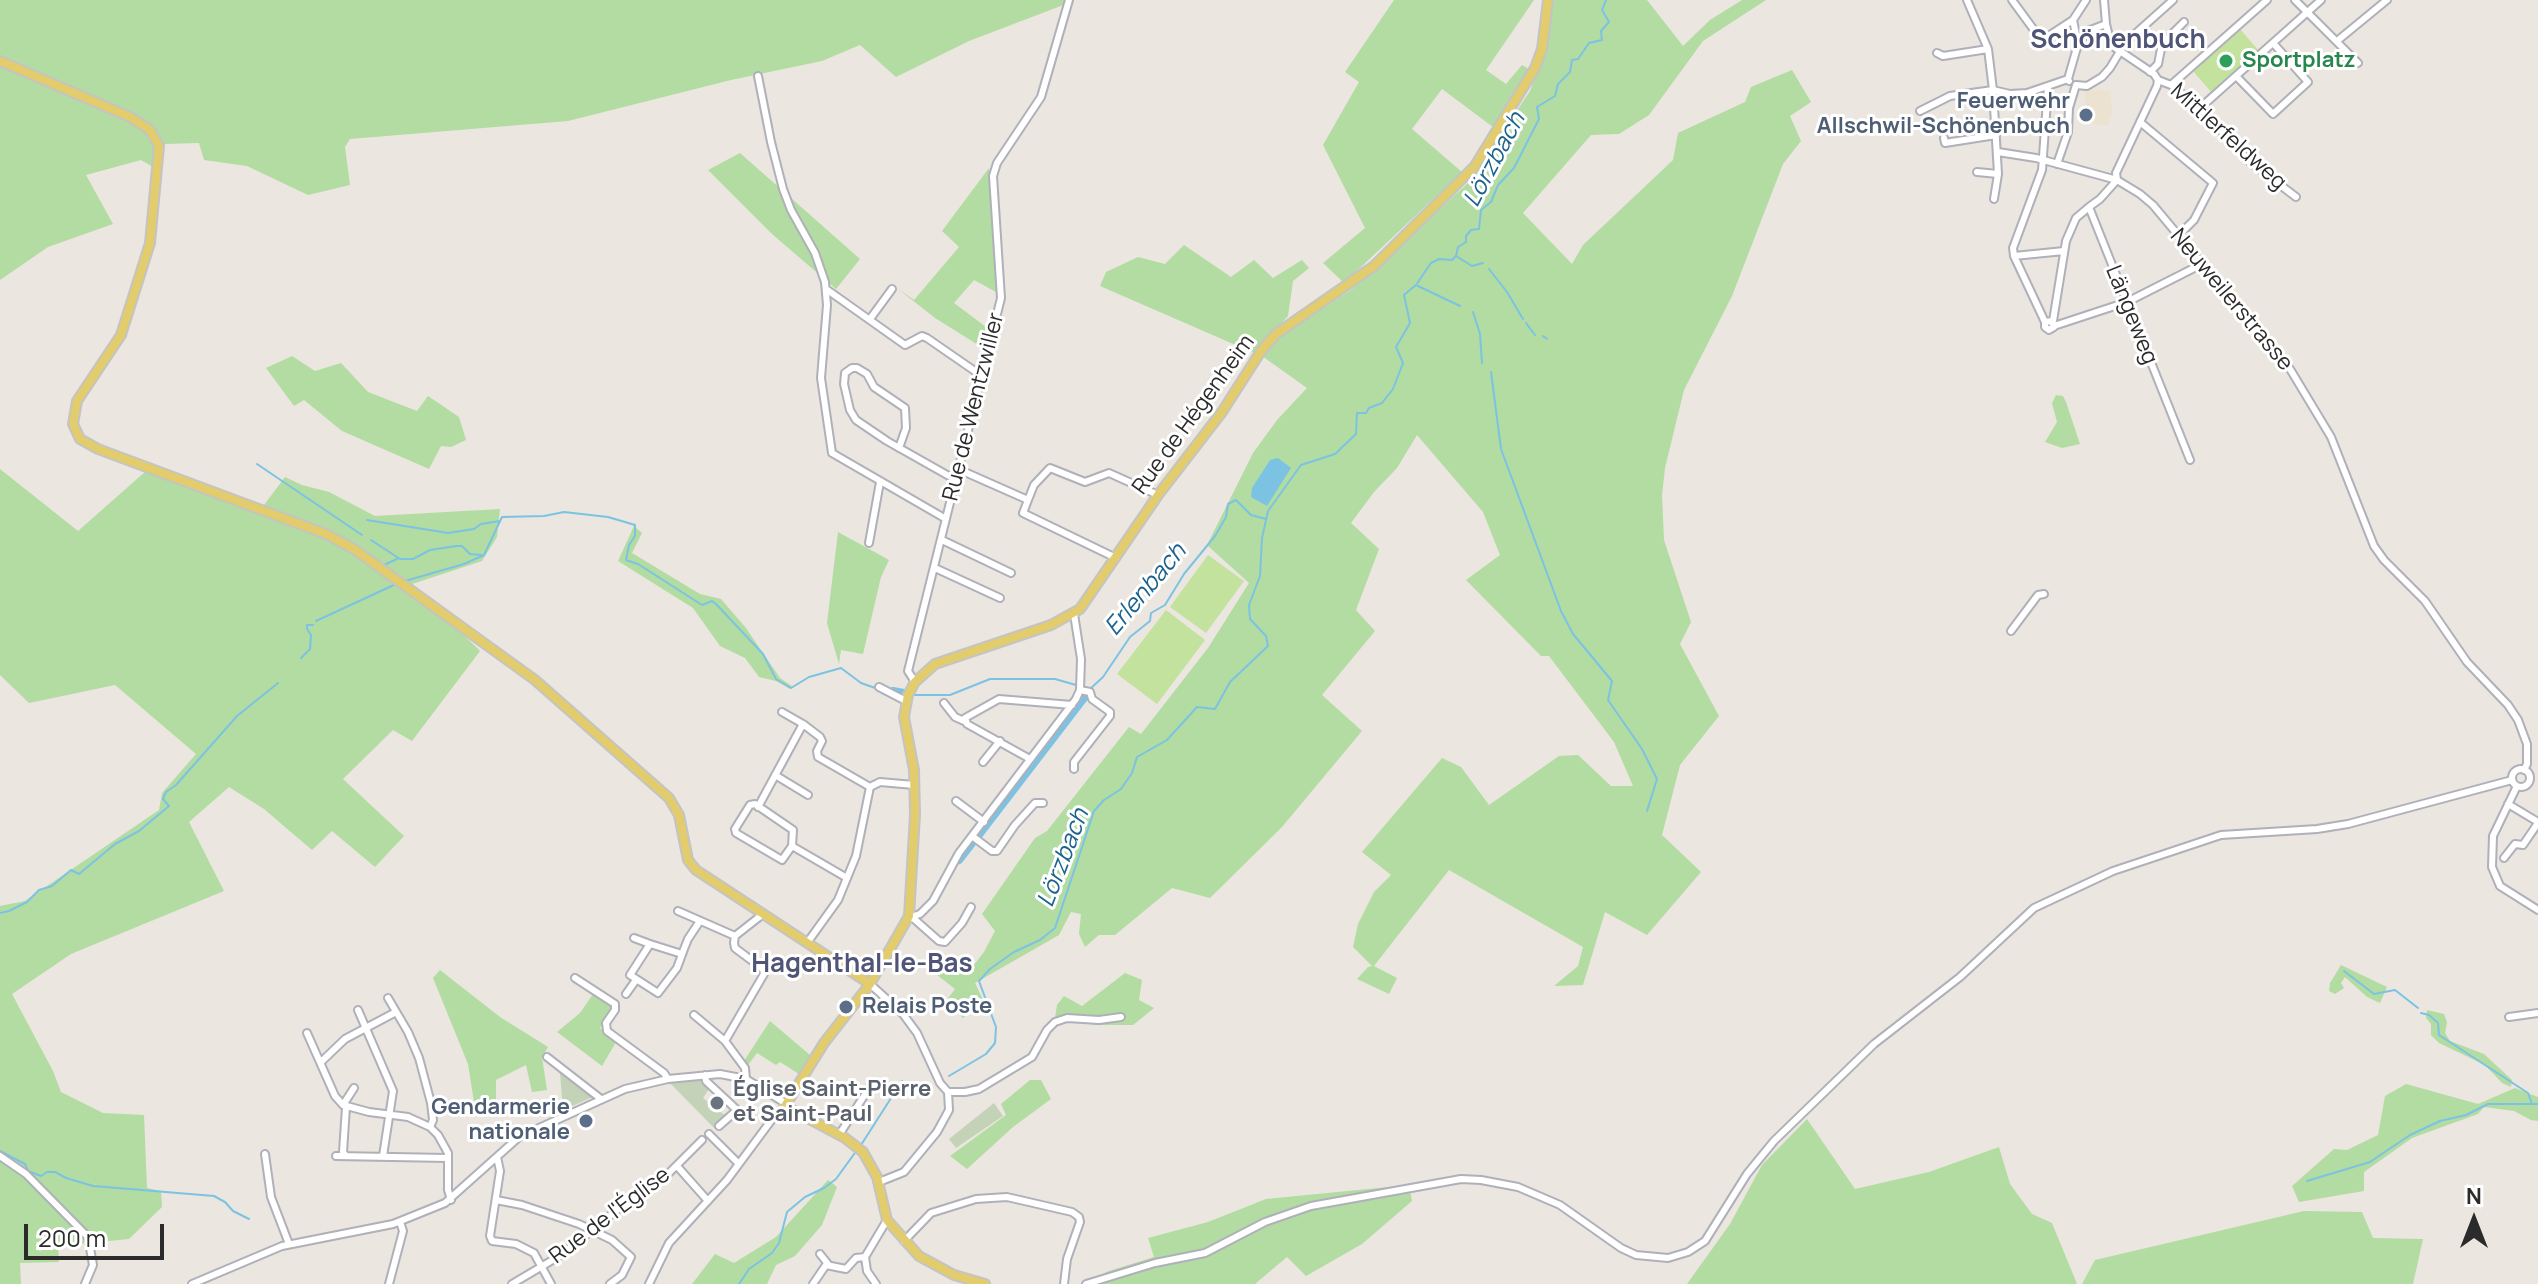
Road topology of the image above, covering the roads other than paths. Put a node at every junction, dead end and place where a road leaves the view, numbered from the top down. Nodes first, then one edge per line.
1 (1069, 0) edge
2 (1548, 0) edge
3 (1967, 0) edge
4 (2012, 0) edge
5 (2086, 0) edge
6 (2104, 0) edge
7 (2173, 0) edge
8 (2267, 0) edge
9 (2295, 0) edge
10 (2321, 0) edge
11 (2387, 0) edge
12 (2307, 11) junction
13 (2073, 20) junction
14 (2184, 22) dead end
15 (2106, 24) junction
16 (2337, 41) junction
17 (2273, 43) junction
18 (2078, 44) junction
19 (1988, 49) junction
20 (2121, 51) junction
21 (1937, 53) dead end
22 (0, 61) edge
23 (2358, 63) dead end
24 (2150, 72) junction
25 (758, 76) dead end
26 (2236, 76) junction
27 (2068, 79) junction
28 (2158, 80) junction
29 (2076, 85) junction
30 (2171, 85) junction
31 (2048, 87) junction
32 (1993, 90) junction
33 (2200, 108) junction
34 (1920, 111) dead end
35 (2140, 122) junction
36 (1996, 135) junction
37 (1944, 138) dead end
38 (1998, 152) junction
39 (2042, 160) junction
40 (2057, 164) junction
41 (1977, 172) dead end
42 (1998, 174) junction
43 (2117, 180) junction
44 (2296, 197) dead end
45 (1994, 199) dead end
46 (2089, 207) junction
47 (2178, 236) junction
48 (2064, 251) junction
49 (2014, 256) junction
50 (2202, 264) junction
51 (826, 289) junction
52 (892, 289) dead end
53 (2127, 302) junction
54 (870, 319) junction
55 (2051, 323) junction
56 (982, 376) junction
57 (899, 448) junction
58 (2190, 460) dead end
59 (958, 469) junction
60 (956, 480) junction
61 (880, 482) junction
62 (1158, 495) junction
63 (1028, 500) junction
64 (946, 519) junction
65 (942, 540) junction
66 (869, 543) dead end
67 (1116, 558) junction
68 (935, 568) junction
69 (1011, 573) dead end
70 (2044, 594) dead end
71 (1000, 598) dead end
72 (1074, 614) junction
73 (2011, 631) dead end
74 (913, 686) junction
75 (879, 687) dead end
76 (1080, 690) junction
77 (906, 701) junction
78 (944, 703) dead end
79 (1072, 705) junction
80 (782, 712) dead end
81 (964, 721) junction
82 (803, 724) junction
83 (1000, 741) junction
84 (1030, 759) junction
85 (983, 762) dead end
86 (1074, 769) dead end
87 (2524, 770) junction
88 (775, 775) junction
89 (2538, 776) edge
90 (2529, 778) junction
91 (2515, 783) junction
92 (914, 785) junction
93 (870, 787) junction
94 (808, 795) dead end
95 (956, 801) dead end
96 (1043, 803) dead end
97 (2508, 804) junction
98 (758, 807) junction
99 (984, 822) junction
100 (2538, 823) edge
101 (972, 836) junction
102 (792, 846) junction
103 (2504, 858) dead end
104 (847, 878) junction
105 (971, 907) dead end
106 (2538, 910) edge
107 (678, 911) dead end
108 (763, 914) junction
109 (910, 918) junction
110 (700, 921) junction
111 (735, 936) junction
112 (634, 938) dead end
113 (807, 943) junction
114 (650, 944) junction
115 (682, 954) junction
116 (575, 978) dead end
117 (636, 980) junction
118 (870, 984) junction
119 (626, 994) dead end
120 (388, 998) dead end
121 (358, 1010) dead end
122 (396, 1012) junction
123 (2538, 1013) edge
124 (694, 1015) dead end
125 (1121, 1017) dead end
126 (2509, 1017) dead end
127 (365, 1027) junction
128 (307, 1033) dead end
129 (725, 1041) junction
130 (547, 1057) dead end
131 (321, 1062) junction
132 (705, 1075) junction
133 (668, 1079) junction
134 (746, 1079) junction
135 (871, 1085) dead end
136 (354, 1088) dead end
137 (948, 1092) junction
138 (601, 1099) junction
139 (785, 1104) junction
140 (345, 1106) junction
141 (390, 1114) junction
142 (719, 1126) dead end
143 (430, 1127) junction
144 (709, 1134) dead end
145 (839, 1135) junction
146 (699, 1141) dead end
147 (265, 1154) dead end
148 (345, 1155) junction
149 (0, 1156) edge
150 (336, 1156) dead end
151 (383, 1156) junction
152 (497, 1157) junction
153 (448, 1158) junction
154 (739, 1164) junction
155 (677, 1166) junction
156 (879, 1182) junction
157 (451, 1200) junction
158 (496, 1200) junction
159 (708, 1201) junction
160 (887, 1220) junction
161 (400, 1222) junction
162 (593, 1229) junction
163 (904, 1241) junction
164 (289, 1244) junction
165 (820, 1254) dead end
166 (865, 1257) junction
167 (828, 1264) junction
168 (542, 1266) junction
169 (967, 1281) edge
170 (85, 1284) edge
171 (192, 1284) edge
172 (389, 1284) edge
173 (512, 1284) edge
174 (551, 1284) edge
175 (610, 1284) edge
176 (649, 1284) edge
177 (813, 1284) edge
178 (876, 1284) edge
179 (985, 1284) edge
180 (1064, 1284) edge
181 (1086, 1284) edge

1 - 56 street, Rue de Wentzwiller
2 - 62 main road, Rue de Hégenheim
3 - 19 street
4 - 13 street
5 - 13 street
6 - 15 street
7 - 20 street
8 - 30 street
9 - 12 street
10 - 12 street
11 - 16 street
12 - 16 street
12 - 17 street
13 - 18 street
14 - 24 street
15 - 18 street
15 - 20 street
16 - 23 street
17 - 26 street
17 - 26 street
18 - 27 street
19 - 21 street
19 - 32 street
20 - 24 street
20 - 29 street
22 - 108 main road
24 - 28 street
25 - 51 street
26 - 33 street
27 - 29 street
27 - 31 street
28 - 30 street, Mittlerfeldweg
28 - 35 street
29 - 40 street
30 - 33 street, Mittlerfeldweg
31 - 32 street
31 - 39 street
32 - 34 street
32 - 36 street
33 - 44 street, Mittlerfeldweg
35 - 43 street
35 - 47 street
36 - 37 street
36 - 38 street
38 - 39 street, Neuweilerstrasse
38 - 42 street
39 - 40 street, Neuweilerstrasse
39 - 49 street
40 - 43 street, Neuweilerstrasse
41 - 42 street
42 - 45 street
43 - 46 street
43 - 47 street, Neuweilerstrasse
46 - 48 street
46 - 53 street, Längeweg
47 - 50 street, Neuweilerstrasse
48 - 49 street
48 - 55 street
49 - 55 street
50 - 53 street
50 - 87 street, Neuweilerstrasse
51 - 54 street
51 - 61 street
52 - 54 street
53 - 55 street
53 - 58 street, Längeweg
54 - 56 street
56 - 59 street, Rue de Wentzwiller
57 - 57 street
57 - 60 street
59 - 60 street, Rue de Wentzwiller
59 - 63 street
60 - 64 street, Rue de Wentzwiller
61 - 64 street
61 - 66 street
62 - 63 street
62 - 67 main road, Rue de Hégenheim
63 - 67 street
64 - 65 street, Rue de Wentzwiller
65 - 68 street, Rue de Wentzwiller
65 - 69 street
67 - 72 main road, Rue de Hégenheim
68 - 71 street
68 - 74 street, Rue de Wentzwiller
70 - 73 street
72 - 74 main road, Rue de Hégenheim
72 - 76 street
74 - 77 main road
75 - 77 street
76 - 79 street
76 - 86 street
77 - 92 main road
78 - 81 street
79 - 81 street
79 - 84 street
80 - 82 street
81 - 83 street
82 - 88 street
82 - 93 street
83 - 84 street
83 - 85 street
84 - 99 street
87 - 90 street
87 - 91 street
88 - 94 street
88 - 98 street
89 - 90 street
90 - 91 street
91 - 97 street
91 - 181 street
92 - 93 street
92 - 109 main road
93 - 104 street
95 - 99 street
96 - 101 street
97 - 100 street
97 - 106 street
98 - 102 street
98 - 102 street
99 - 101 street
100 - 103 street
101 - 109 street
102 - 104 street
104 - 113 street
105 - 109 street
107 - 110 street
108 - 111 street
108 - 113 main road
109 - 118 main road
110 - 111 street
110 - 115 street
111 - 129 street
112 - 114 street
113 - 118 main road
114 - 115 street
114 - 117 street
115 - 117 street
116 - 133 street
117 - 119 street
118 - 137 street
118 - 139 main road
120 - 122 street
121 - 127 street
122 - 127 street
122 - 143 street
123 - 126 street
124 - 129 street
125 - 137 street
127 - 131 street
127 - 141 street
128 - 131 street
129 - 134 street
130 - 138 street
131 - 140 street
132 - 133 street
132 - 134 street
132 - 142 street
133 - 138 street
134 - 139 street
135 - 145 street
136 - 140 street
137 - 156 street
138 - 152 street
139 - 145 main road
139 - 154 street
140 - 141 street
140 - 148 street
141 - 143 street
141 - 151 street
143 - 153 street
144 - 154 street
145 - 156 main road
146 - 155 street, Rue de l'Église
147 - 164 street
148 - 150 street
148 - 151 street
149 - 170 street
151 - 153 street
152 - 157 street
152 - 158 street
153 - 157 street
154 - 159 street
155 - 159 street
155 - 162 street, Rue de l'Église
156 - 160 main road
157 - 161 street
158 - 162 street
158 - 168 street
159 - 176 street
160 - 163 main road
160 - 166 street
161 - 164 street
161 - 172 street
162 - 168 street, Rue de l'Église
162 - 175 street
163 - 169 main road
163 - 180 street
164 - 171 street
165 - 167 street
166 - 167 street
166 - 178 street
167 - 177 street
168 - 173 street, Rue de l'Église
168 - 174 street
169 - 179 main road

